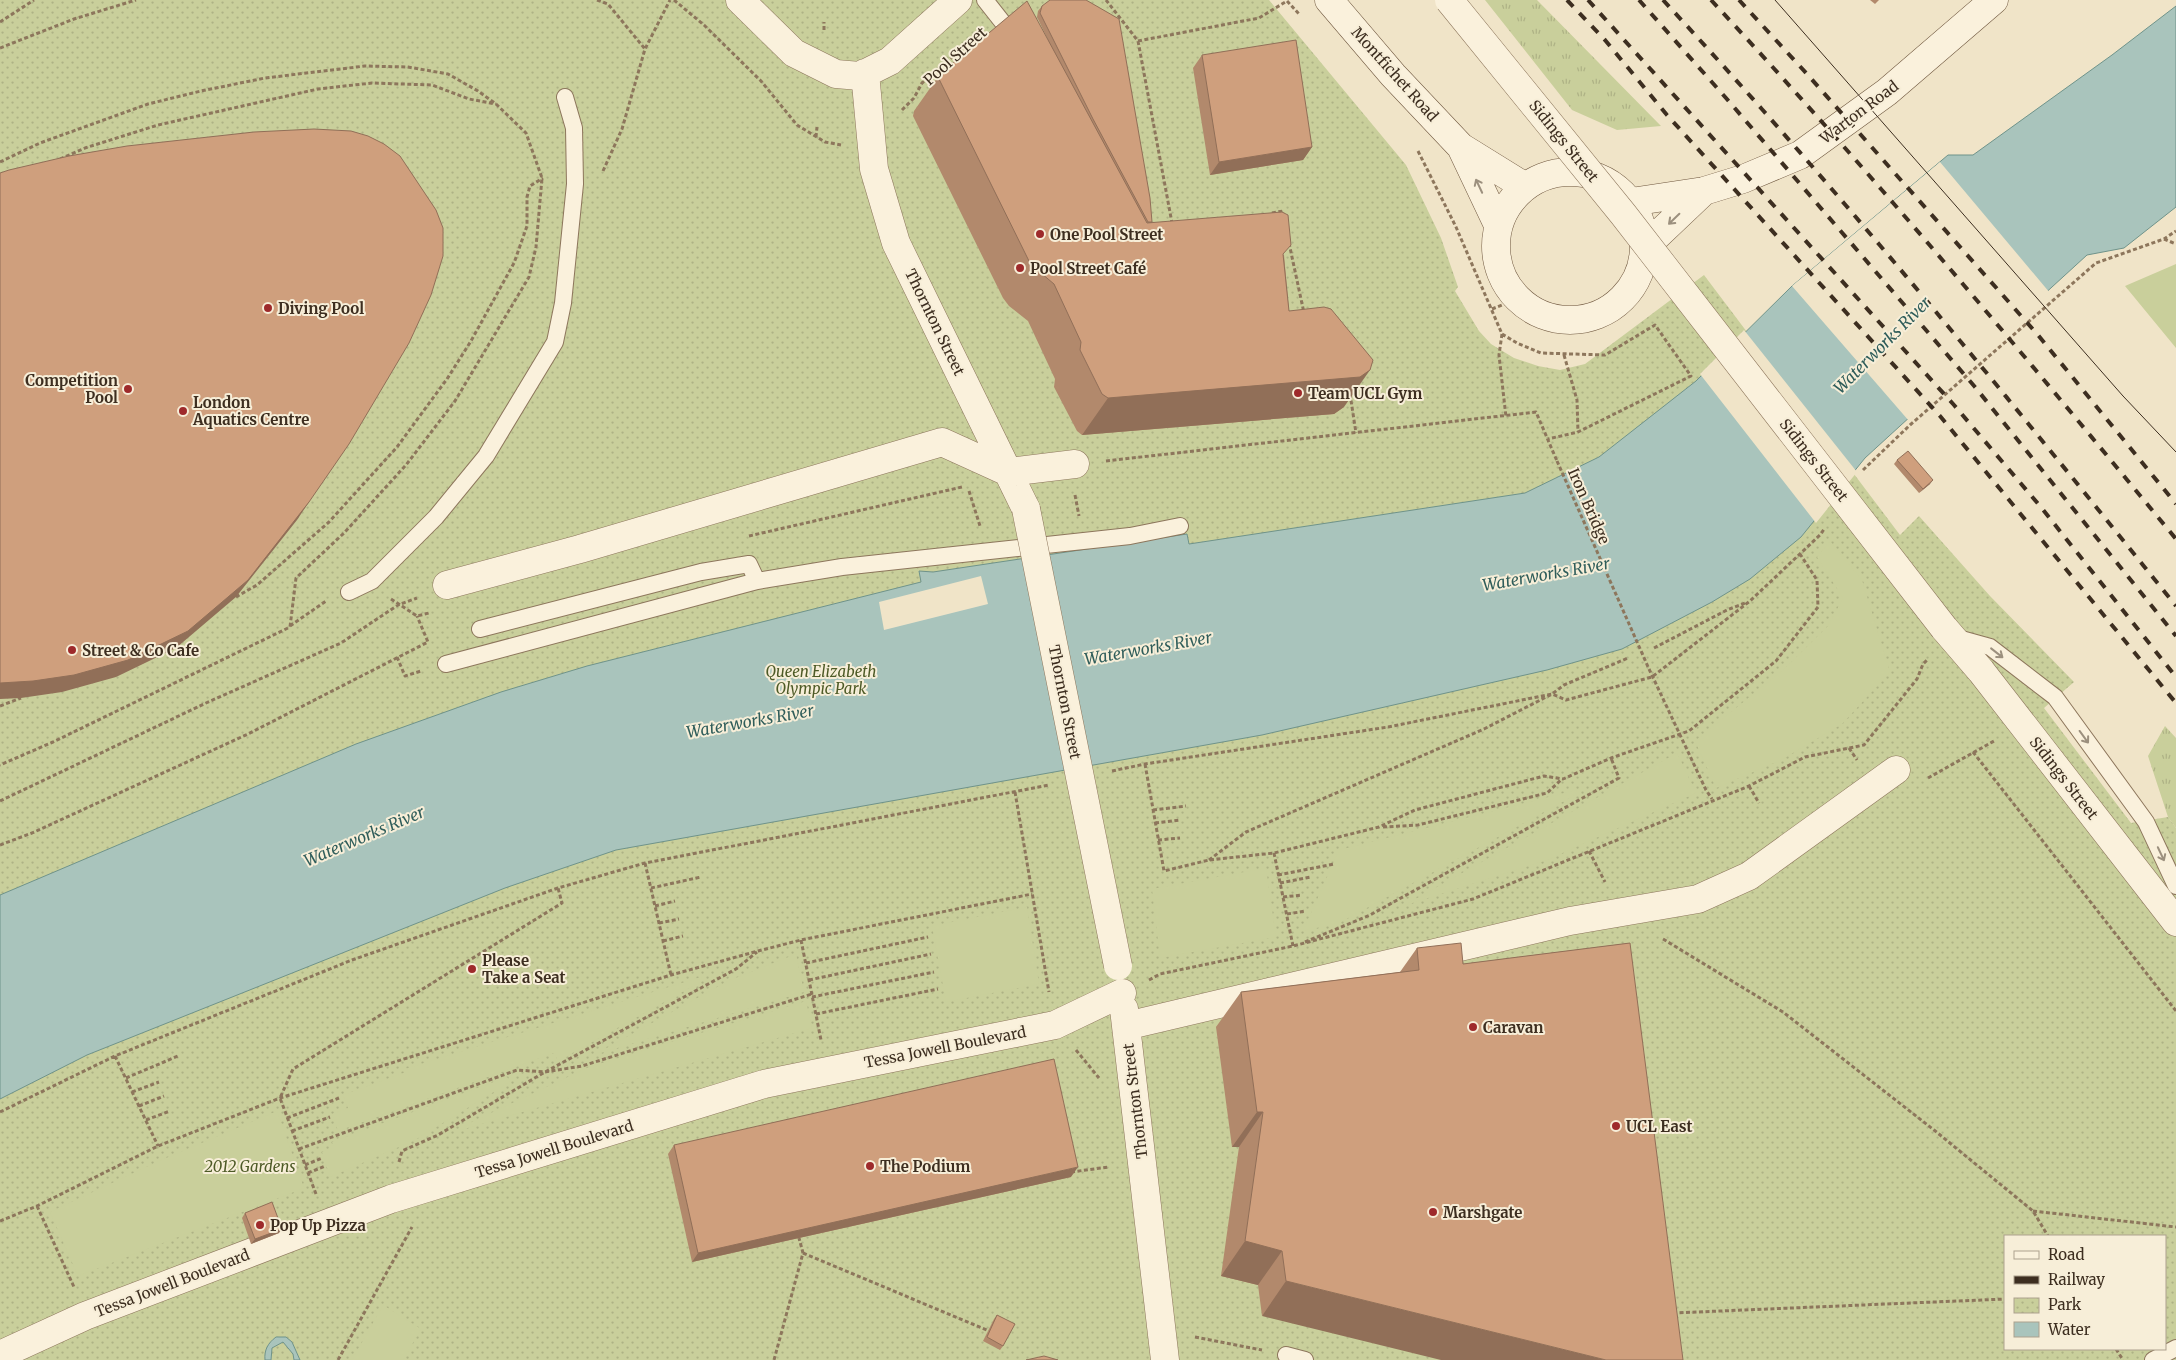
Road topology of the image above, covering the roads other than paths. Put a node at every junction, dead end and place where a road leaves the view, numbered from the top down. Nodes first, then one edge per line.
1 (740, 0) edge
2 (958, 0) edge
3 (985, 0) edge
4 (1329, 0) edge
5 (1450, 0) edge
6 (1994, 0) edge
7 (1025, 54) edge
8 (865, 73) junction
9 (564, 97) dead end
10 (1461, 147) junction
11 (1524, 186) junction
12 (1704, 191) junction
13 (1631, 202) junction
14 (1498, 225) junction
15 (1645, 246) junction
16 (1075, 464) road end
17 (1008, 472) junction
18 (1180, 526) dead end
19 (757, 581) junction
20 (447, 584) road end
21 (349, 592) road end
22 (480, 629) dead end
23 (1948, 632) junction
24 (446, 664) dead end
25 (1887, 777) road end
26 (2176, 886) edge
27 (2176, 922) edge
28 (1122, 993) junction
29 (1126, 1026) junction
30 (1163, 1347) edge
31 (2176, 1348) edge
32 (0, 1355) edge
33 (1286, 1355) road end
34 (1304, 1360) edge
35 (2153, 1360) edge

1 - 8 street
2 - 8 street
3 - 7 lane
4 - 10 street, Montfichet Road
5 - 23 street, Sidings Street, bridge
6 - 12 street, Warton Road
8 - 17 street, Thornton Street
9 - 21 lane
10 - 11 street, Montfichet Road
14 -> 10 street, Montfichet Road
11 - 13 street
11 - 14 street
12 - 13 street, Warton Road
12 -> 15 street, Warton Road
13 - 15 street
14 - 15 street
16 - 17 street
17 - 20 street
17 - 28 street, Thornton Street, bridge
18 - 19 lane
19 - 22 lane
19 - 24 lane
23 -> 26 lane
23 - 27 street, Sidings Street
25 - 29 street
28 - 29 street, Thornton Street
28 - 32 street, Tessa Jowell Boulevard
29 - 30 street, Thornton Street
31 - 35 lane
33 - 34 lane

